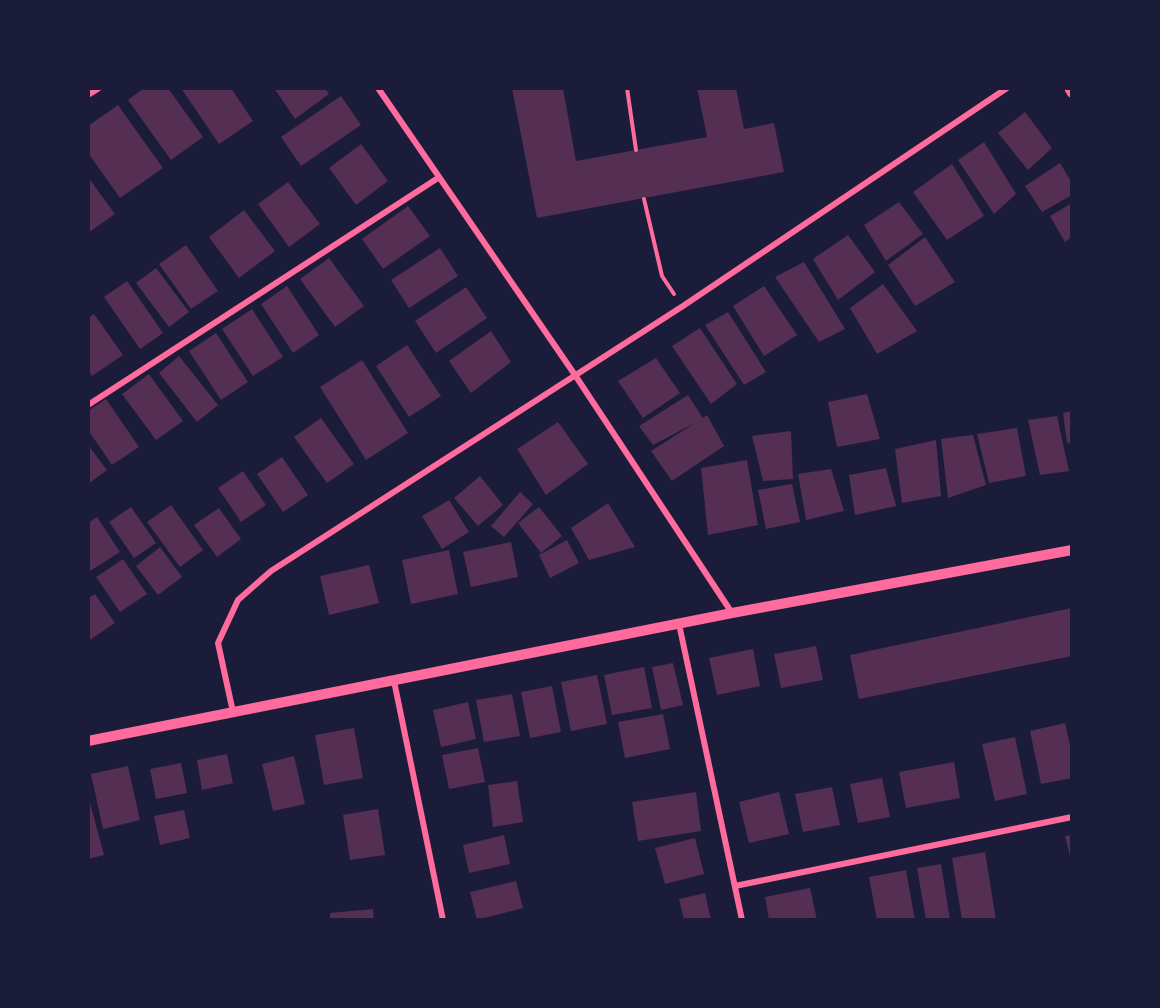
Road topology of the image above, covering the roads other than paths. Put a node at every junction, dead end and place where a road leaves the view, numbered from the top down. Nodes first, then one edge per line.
1 (99, 88) edge
2 (378, 88) edge
3 (1007, 88) edge
4 (1068, 88) edge
5 (1071, 93) edge
6 (88, 95) edge
7 (438, 178) junction
8 (575, 375) junction
9 (88, 405) edge
10 (1071, 550) edge
11 (732, 613) junction
12 (679, 624) junction
13 (394, 681) junction
14 (233, 712) junction
15 (88, 741) edge
16 (1071, 817) edge
17 (735, 886) junction
18 (443, 920) edge
19 (742, 920) edge

1 - 6 street
2 - 7 street
3 - 8 street
4 - 5 street
7 - 8 street
7 - 9 street
8 - 11 street
8 - 14 street
10 - 11 street
11 - 12 street
12 - 13 street
12 - 17 street
13 - 14 street
13 - 18 street
14 - 15 street
16 - 17 street
17 - 19 street

